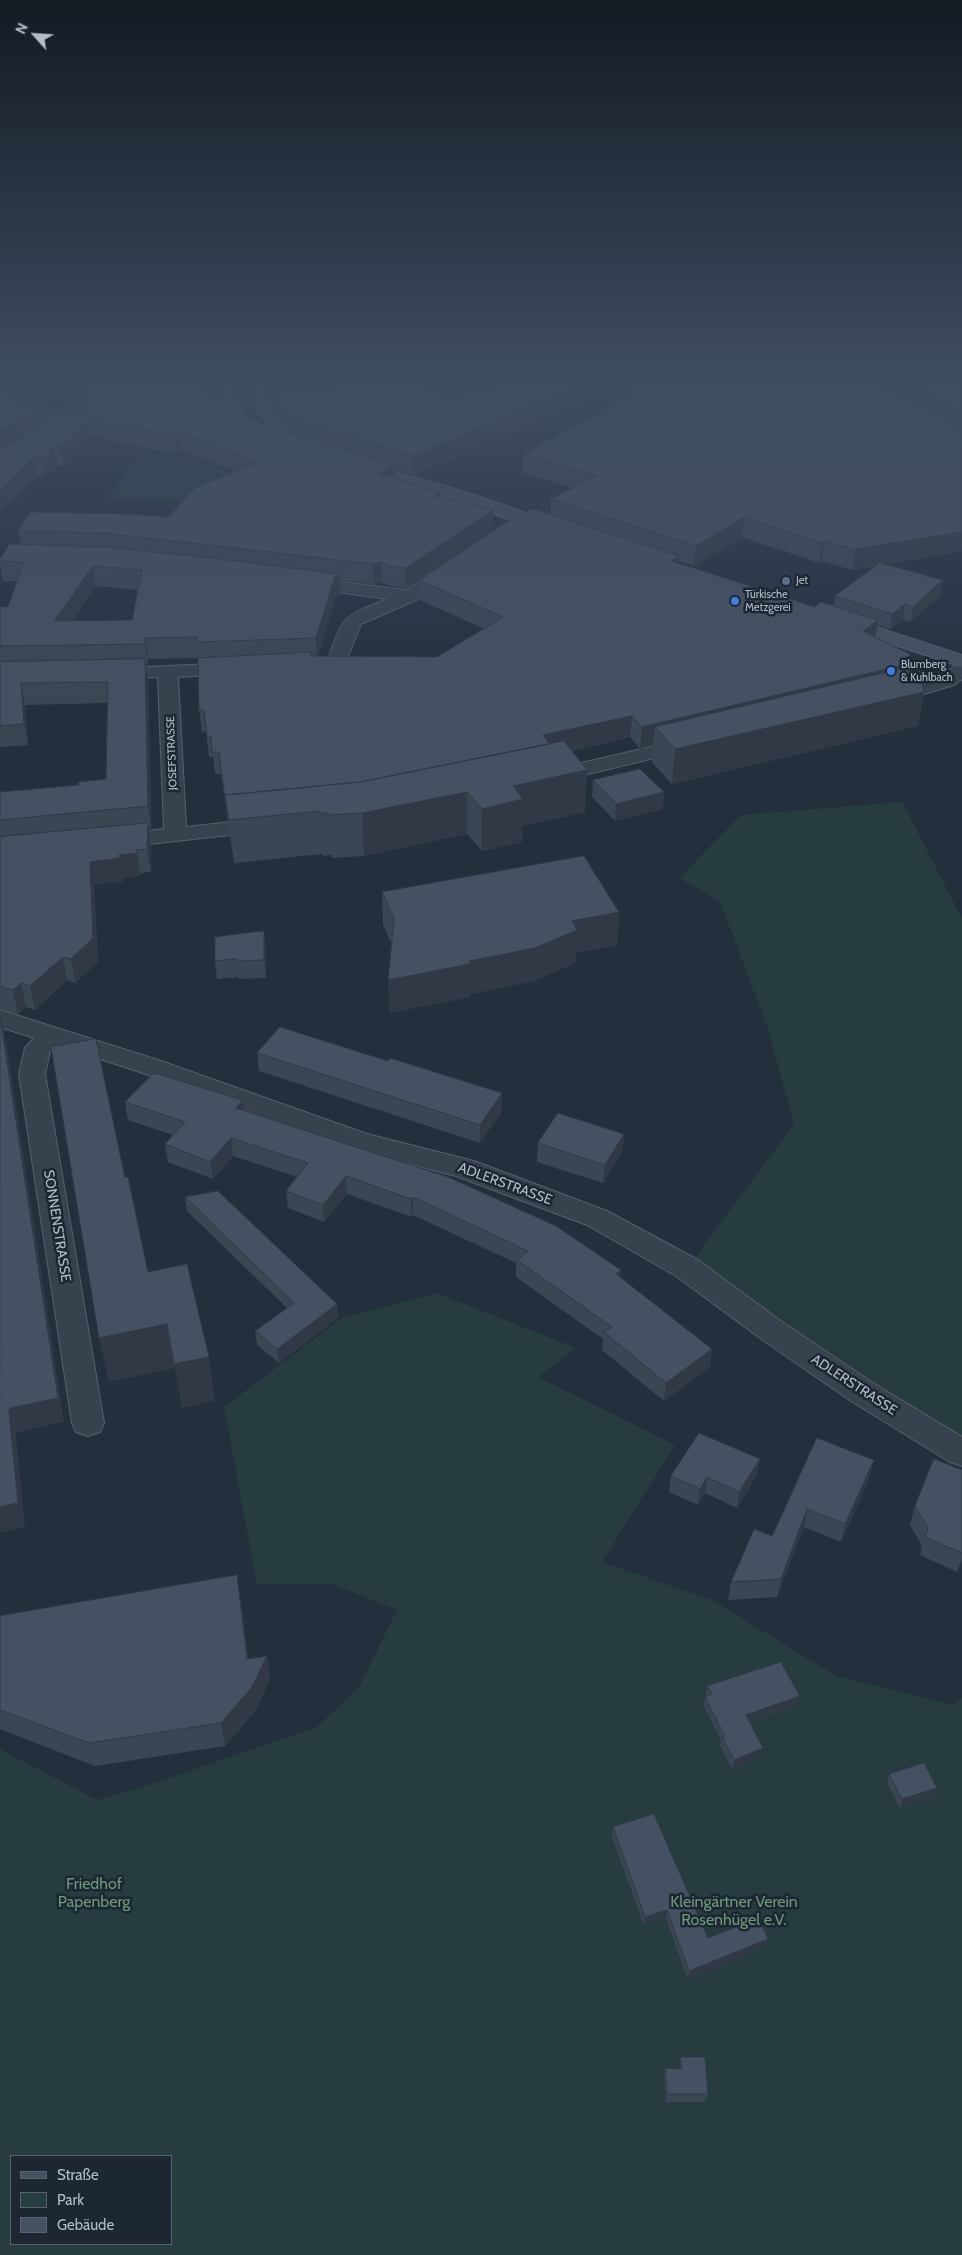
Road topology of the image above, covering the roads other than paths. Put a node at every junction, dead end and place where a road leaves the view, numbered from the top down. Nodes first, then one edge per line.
1 (427, 486) edge
2 (525, 520) junction
3 (506, 532) edge
4 (563, 532) edge
5 (464, 560) edge
6 (287, 580) edge
7 (409, 596) junction
8 (819, 614) edge
9 (962, 661) edge
10 (288, 667) edge
11 (248, 669) edge
12 (962, 670) edge
13 (168, 672) junction
14 (90, 673) edge
15 (870, 703) edge
16 (708, 739) edge
17 (535, 781) edge
18 (283, 823) edge
19 (175, 835) junction
20 (97, 843) edge
21 (0, 1018) edge
22 (52, 1035) junction
23 (88, 1423) dead end
24 (962, 1453) edge

1 - 2 main road
2 - 3 street
2 - 4 main road
5 - 7 street
6 - 7 street
7 - 10 street
8 - 9 main road
11 - 13 street
12 - 15 street
13 - 14 street
13 - 19 street, JOSEFSTRASSE
16 - 17 street
18 - 19 street
19 - 20 street
21 - 22 street, ADLERSTRASSE
22 - 23 street, SONNENSTRASSE
22 - 24 street, ADLERSTRASSE

